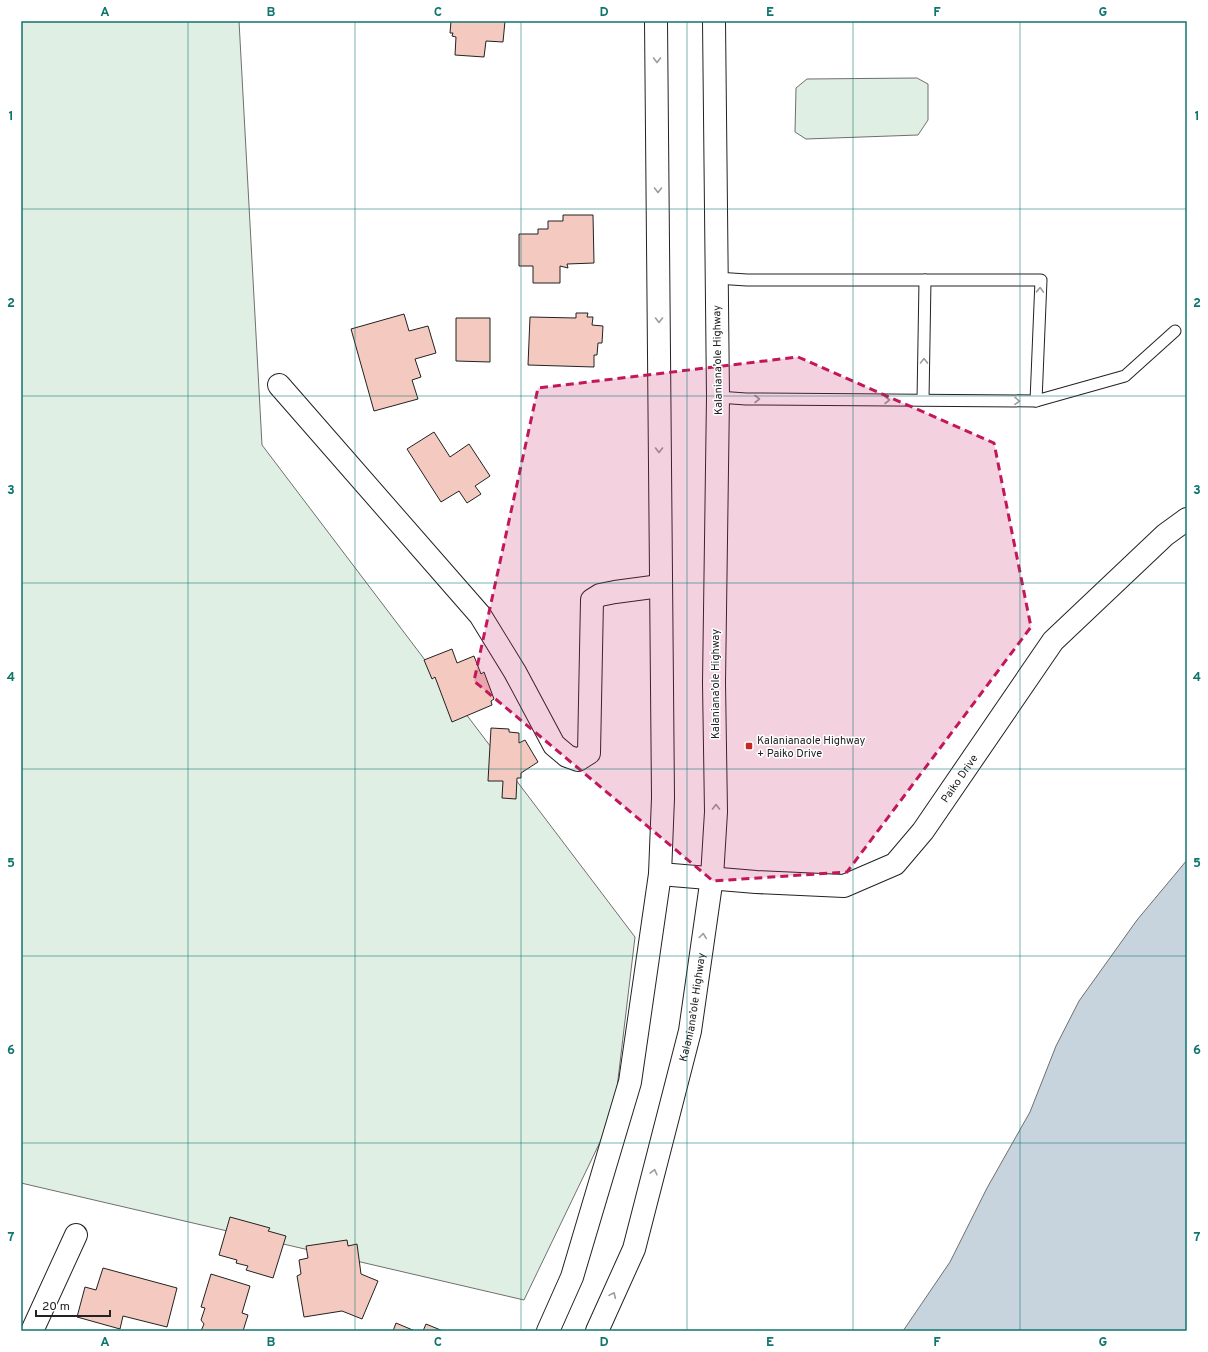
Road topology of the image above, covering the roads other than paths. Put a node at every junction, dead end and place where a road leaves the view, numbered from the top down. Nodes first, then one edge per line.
1 (656, 21) edge
2 (714, 21) edge
3 (716, 278) junction
4 (926, 280) junction
5 (1175, 331) dead end
6 (279, 385) dead end
7 (718, 398) junction
8 (923, 400) junction
9 (1036, 401) junction
10 (1187, 519) edge
11 (660, 586) junction
12 (660, 874) junction
13 (712, 877) junction
14 (76, 1235) dead end
15 (32, 1331) edge
16 (548, 1331) edge
17 (597, 1331) edge

1 -> 11 main road
2 - 3 main road, Kalaniana’ole Highway
3 - 4 lane
3 - 7 main road, Kalaniana’ole Highway
8 -> 4 lane
9 -> 4 lane
5 - 9 lane
6 - 11 main road
7 -> 8 lane
13 -> 7 main road, Kalaniana’ole Highway
8 -> 9 lane
10 - 13 main road, Paiko Drive
11 - 12 main road
12 - 13 main road, Paiko Drive
12 - 16 main road
17 -> 13 main road, Kalaniana’ole Highway
14 - 15 main road

